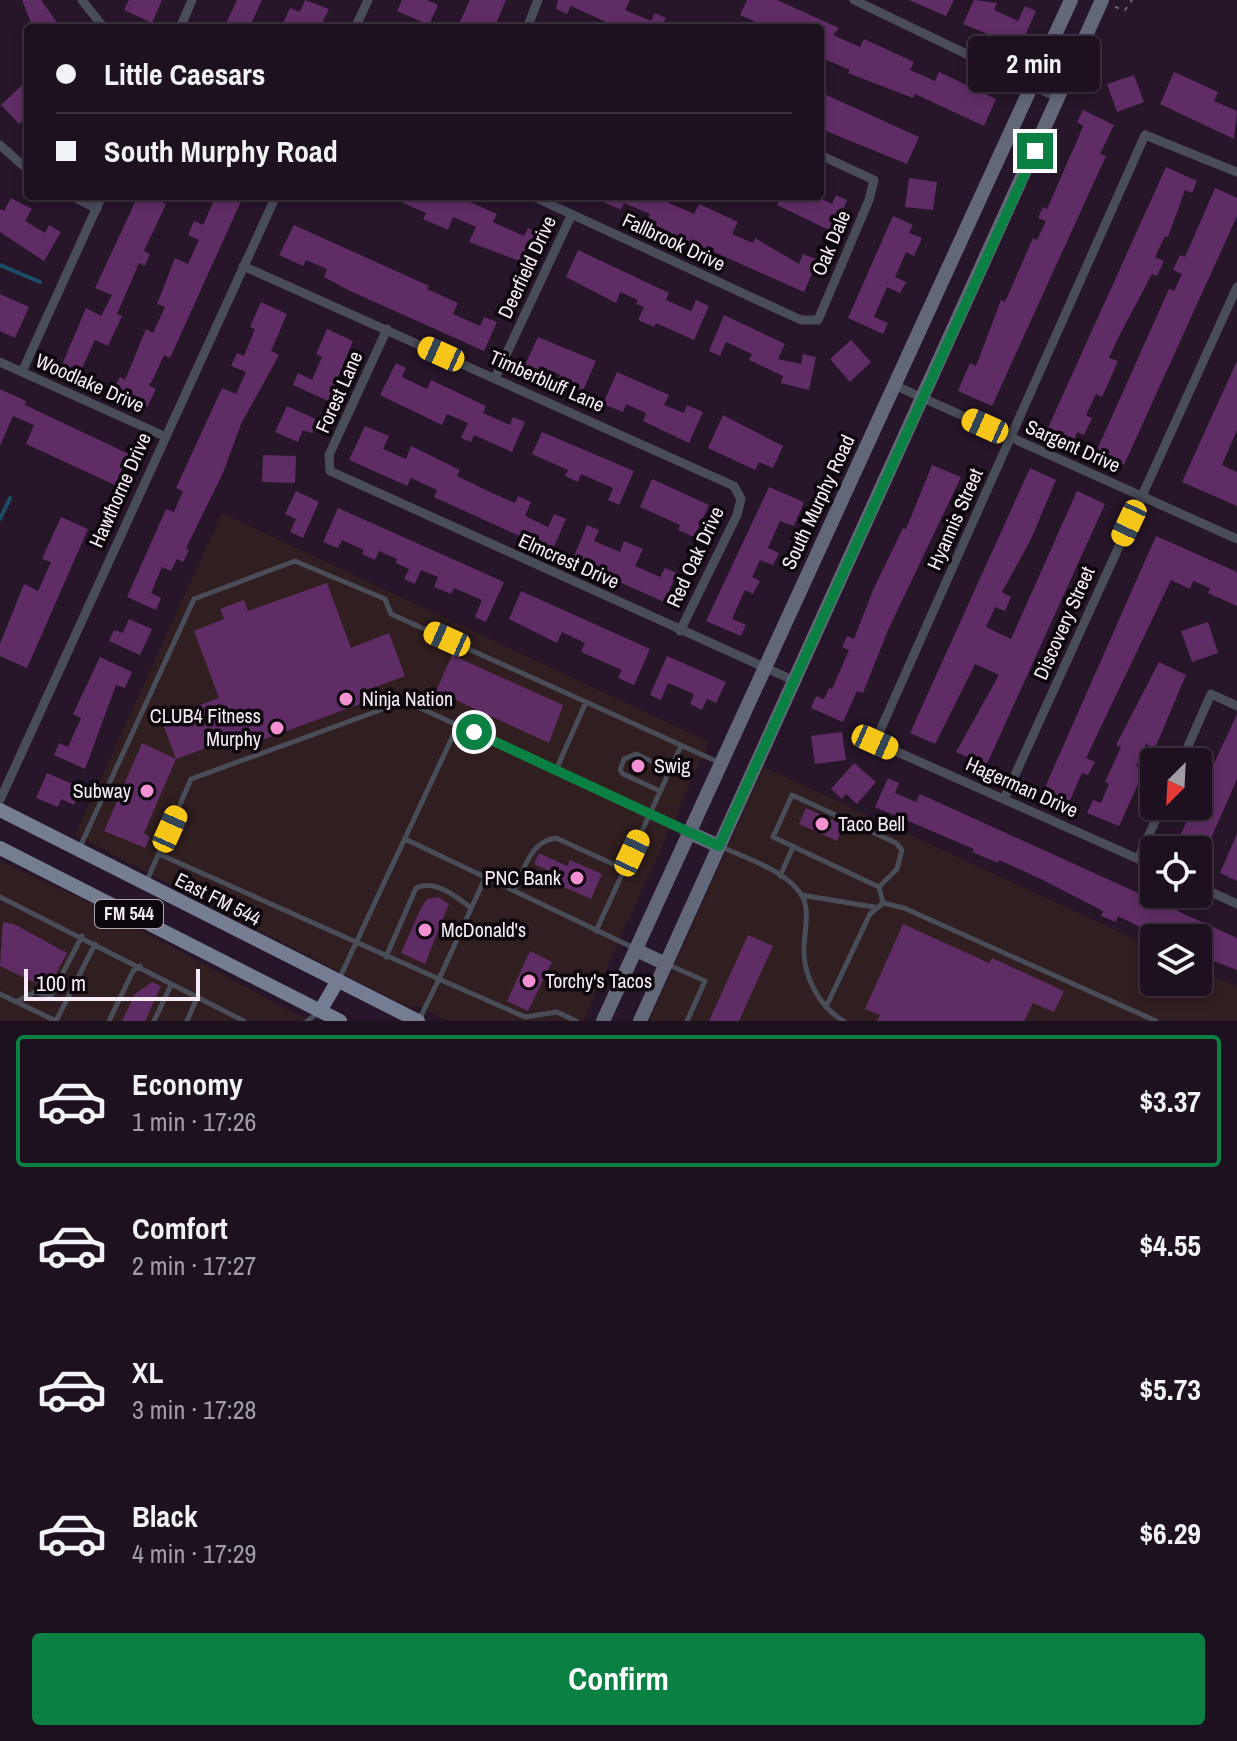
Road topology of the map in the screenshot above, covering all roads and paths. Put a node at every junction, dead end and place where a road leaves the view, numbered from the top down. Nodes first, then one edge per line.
1 (82, 0) edge
2 (192, 0) edge
3 (368, 0) edge
4 (538, 0) edge
5 (854, 0) edge
6 (1071, 0) edge
7 (1102, 0) edge
8 (1132, 0) edge
9 (101, 24) edge
10 (182, 24) edge
11 (357, 24) edge
12 (531, 24) edge
13 (1033, 84) junction
14 (1058, 98) junction
15 (0, 145) edge
16 (824, 157) edge
17 (24, 166) edge
18 (1237, 172) edge
19 (80, 200) edge
20 (100, 200) edge
21 (274, 200) edge
22 (541, 200) edge
23 (97, 209) junction
24 (572, 214) junction
25 (243, 266) junction
26 (1237, 287) edge
27 (801, 320) joint
28 (387, 329) junction
29 (0, 362) edge
30 (22, 372) junction
31 (495, 378) junction
32 (894, 385) junction
33 (922, 398) junction
34 (164, 436) junction
35 (1011, 438) junction
36 (330, 471) joint
37 (1141, 496) junction
38 (741, 499) joint
39 (1237, 539) edge
40 (680, 631) junction
41 (763, 669) junction
42 (795, 681) junction
43 (586, 702) junction
44 (1237, 706) edge
45 (458, 725) junction
46 (875, 742) joint
47 (681, 746) junction
48 (1187, 748) edge
49 (722, 764) junction
50 (556, 770) junction
51 (670, 770) junction
52 (660, 791) junction
53 (1004, 799) junction
54 (0, 800) edge
55 (0, 810) edge
56 (649, 814) junction
57 (1156, 820) edge
58 (690, 833) junction
59 (405, 839) junction
60 (719, 846) junction
61 (793, 847) junction
62 (0, 848) edge
63 (79, 850) junction
64 (159, 854) junction
65 (1138, 859) joint
66 (624, 869) junction
67 (780, 876) junction
68 (485, 878) junction
69 (146, 884) junction
70 (879, 887) junction
71 (514, 891) junction
72 (1212, 892) edge
73 (801, 895) junction
74 (0, 897) edge
75 (883, 903) junction
76 (1237, 904) edge
77 (874, 907) junction
78 (471, 908) junction
79 (596, 931) junction
80 (82, 936) junction
81 (95, 943) junction
82 (356, 944) junction
83 (636, 950) junction
84 (386, 957) junction
85 (666, 964) junction
86 (141, 966) junction
87 (439, 979) junction
88 (337, 982) junction
89 (171, 985) junction
90 (0, 994) edge
91 (197, 998) junction
92 (16, 1002) junction
93 (826, 1007) junction
94 (319, 1016) edge
95 (1140, 1018) edge
96 (56, 1021) edge
97 (109, 1021) edge
98 (154, 1021) edge
99 (187, 1021) edge
100 (244, 1021) edge
101 (307, 1021) edge
102 (340, 1021) edge
103 (418, 1021) edge
104 (576, 1021) edge
105 (603, 1021) edge
106 (640, 1021) edge
107 (687, 1021) edge
108 (844, 1021) edge
109 (1156, 1021) edge

1 - 9 street
2 - 10 street
3 - 11 street
4 - 12 street
5 - 13 street
6 - 13 main road, South Murphy Road
7 - 8 path
7 - 14 main road
13 - 14 street
13 - 32 main road, South Murphy Road
14 - 33 main road
15 - 17 street
16 - 27 street, Oak Dale
18 - 35 street, Hyannis Street
19 - 23 street
20 - 23 street
21 - 25 street, Hawthorne Drive
22 - 24 street, Fallbrook Drive
23 - 30 street
24 - 27 street, Fallbrook Drive
24 - 31 street, Deerfield Drive
25 - 28 street, Timberbluff Lane
25 - 34 street, Hawthorne Drive
26 - 37 street, Discovery Street
28 - 31 street, Timberbluff Lane
28 - 36 street, Forest Lane
29 - 30 street, Woodlake Drive
30 - 34 street, Woodlake Drive
31 - 38 street, Timberbluff Lane
32 - 33 street, Sargent Drive
32 - 41 main road, South Murphy Road
33 - 35 street, Sargent Drive
33 - 42 main road
34 - 54 street, Hawthorne Drive
35 - 37 street, Sargent Drive
35 - 46 street, Hyannis Street
36 - 40 street, Elmcrest Drive
37 - 39 street, Sargent Drive
37 - 53 street, Discovery Street
38 - 40 street, Red Oak Drive
40 - 41 street, Elmcrest Drive
41 - 42 street, Elmcrest Drive
41 - 49 main road, South Murphy Road
42 - 60 main road
43 - 47 lane
43 - 50 lane
43 - 63 lane
44 - 48 street
45 - 50 lane
45 - 59 lane
45 - 64 lane
46 - 53 street, Hagerman Drive
47 - 49 lane
47 - 51 lane
49 - 58 main road, South Murphy Road
50 - 56 lane
51 - 52 lane
51 - 52 lane
52 - 56 lane
53 - 65 street, Hagerman Drive
55 - 63 main road, East FM 544 / FM 544
56 - 58 lane
56 - 66 lane
57 - 65 street
58 - 60 main road
58 - 83 main road, South Murphy Road
59 - 68 lane
59 - 82 lane
60 - 67 lane
60 - 85 main road
61 - 67 lane
61 - 70 lane
61 - 70 lane
62 - 94 main road, FM 544
63 - 69 main road, East FM 544 / FM 544
64 - 69 lane
64 - 82 lane
66 - 71 lane
66 - 79 lane
67 - 73 lane
68 - 71 lane
68 - 78 lane
69 - 88 main road, East FM 544 / FM 544
70 - 75 lane
71 - 79 lane
72 - 76 street
73 - 77 lane
73 - 93 lane
74 - 80 lane
75 - 77 lane
75 - 95 lane
77 - 93 lane
78 - 84 lane
78 - 87 lane
79 - 83 lane
80 - 81 lane
80 - 92 lane
81 - 86 lane
81 - 96 lane
82 - 84 lane
82 - 88 lane
83 - 85 main road
83 - 105 main road, South Murphy Road
84 - 87 lane
85 - 106 main road
85 - 107 lane
86 - 89 lane
86 - 97 lane
87 - 103 lane
87 - 104 lane
88 - 94 main road
88 - 103 main road, East FM 544 / FM 544
89 - 91 lane
89 - 98 lane
90 - 92 lane
91 - 99 lane
91 - 100 lane
92 - 96 lane
93 - 108 lane
94 - 101 lane
94 - 102 main road, FM 544
95 - 109 lane

